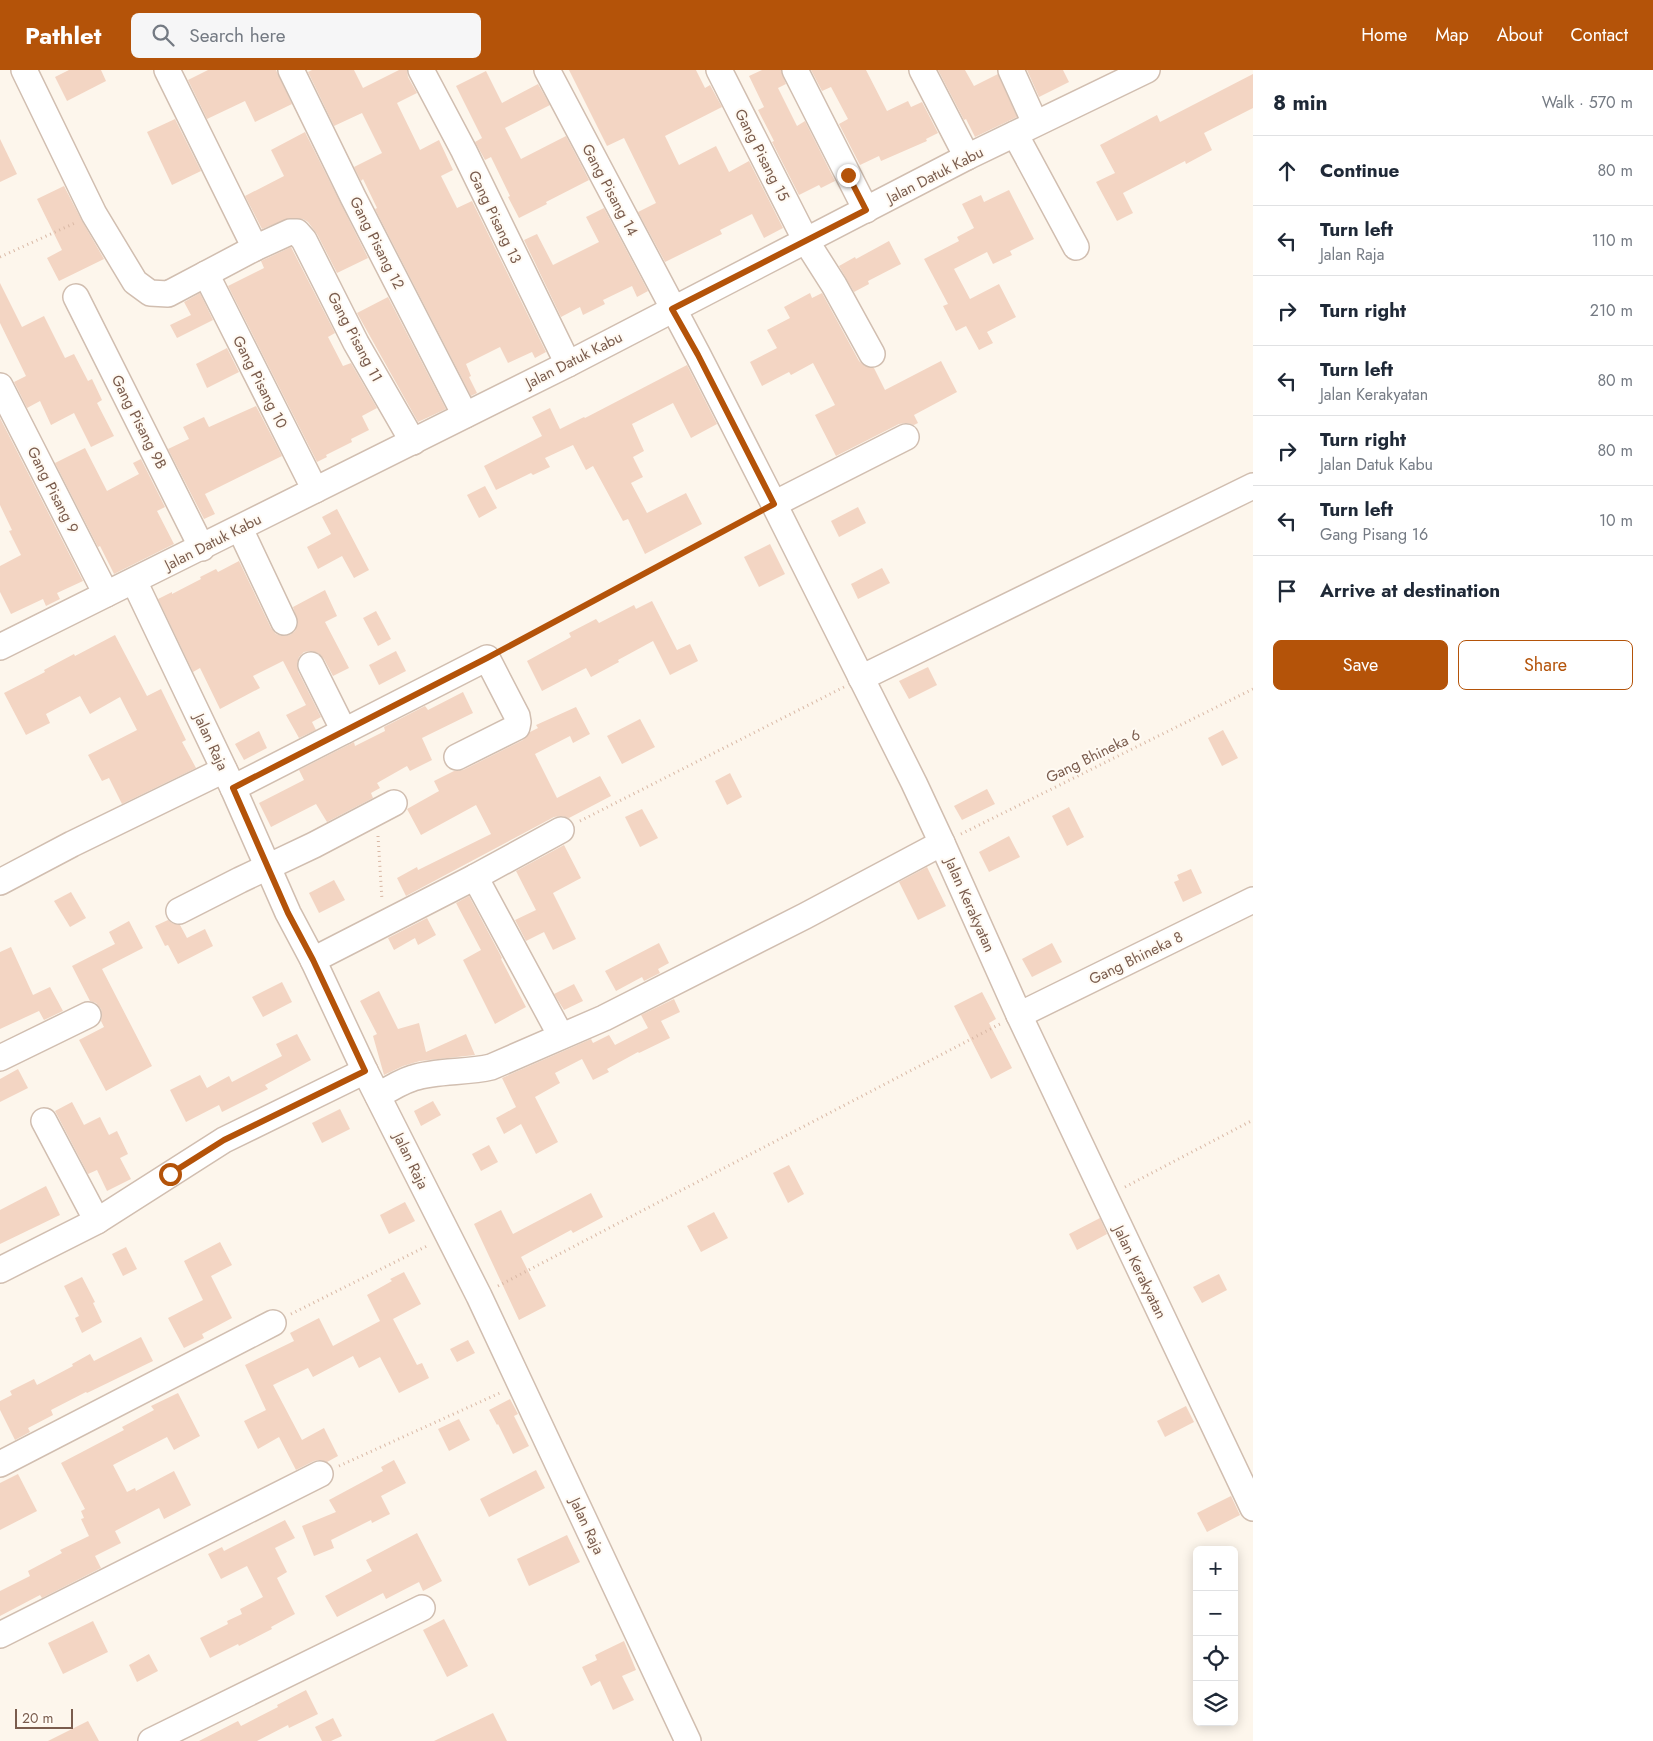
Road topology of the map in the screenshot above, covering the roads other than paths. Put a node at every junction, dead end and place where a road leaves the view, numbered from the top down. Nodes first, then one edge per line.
1 (24, 70) edge
2 (167, 70) edge
3 (291, 70) edge
4 (421, 70) edge
5 (547, 70) edge
6 (718, 70) edge
7 (795, 70) edge
8 (922, 70) edge
9 (1011, 70) edge
10 (1147, 70) edge
11 (1025, 129) junction
12 (967, 157) junction
13 (866, 210) junction
14 (806, 240) junction
15 (1076, 247) dead end
16 (255, 248) junction
17 (206, 274) junction
18 (76, 296) dead end
19 (672, 309) junction
20 (872, 354) dead end
21 (568, 364) junction
22 (0, 386) edge
23 (466, 415) junction
24 (906, 437) dead end
25 (413, 442) junction
26 (1253, 486) edge
27 (315, 490) junction
28 (774, 504) junction
29 (240, 528) junction
30 (202, 548) junction
31 (134, 581) junction
32 (106, 594) junction
33 (284, 622) dead end
34 (2, 640) edge
35 (311, 665) dead end
36 (860, 678) junction
37 (344, 731) junction
38 (457, 757) dead end
39 (228, 779) junction
40 (394, 803) dead end
41 (561, 830) road end
42 (942, 843) junction
43 (267, 868) junction
44 (475, 877) junction
45 (0, 882) edge
46 (1253, 900) edge
47 (179, 912) dead end
48 (313, 960) junction
49 (88, 1015) dead end
50 (1019, 1015) junction
51 (561, 1036) junction
52 (0, 1058) edge
53 (365, 1071) junction
54 (378, 1096) junction
55 (44, 1121) dead end
56 (97, 1221) junction
57 (0, 1270) edge
58 (274, 1322) road end
59 (0, 1464) edge
60 (320, 1474) road end
61 (1253, 1508) edge
62 (422, 1608) dead end
63 (0, 1635) edge
64 (151, 1741) edge
65 (688, 1741) edge

1 - 17 street
2 - 16 street
3 - 23 street, Gang Pisang 12
4 - 21 street, Gang Pisang 13
5 - 19 street, Gang Pisang 14
6 - 14 street, Gang Pisang 15
7 - 13 street
8 - 12 street
9 - 11 street
10 - 11 street, Jalan Datuk Kabu
11 - 12 street, Jalan Datuk Kabu
11 - 15 street
12 - 13 street, Jalan Datuk Kabu
13 - 14 street, Jalan Datuk Kabu
14 - 19 street, Jalan Datuk Kabu
14 - 20 street, Gang Pisang 15
16 - 17 street
16 - 25 street, Gang Pisang 11
17 - 27 street, Gang Pisang 10
18 - 30 street, Gang Pisang 9B
19 - 21 street, Jalan Datuk Kabu
19 - 28 street, Jalan Kerakyatan
21 - 23 street, Jalan Datuk Kabu
22 - 32 street, Gang Pisang 9
23 - 25 street, Jalan Datuk Kabu
24 - 28 street
25 - 27 street, Jalan Datuk Kabu
26 - 36 street
27 - 29 street, Jalan Datuk Kabu
28 - 36 street, Jalan Kerakyatan
29 - 30 street, Jalan Datuk Kabu
29 - 33 street
30 - 31 street, Jalan Datuk Kabu
31 - 32 street, Jalan Datuk Kabu
31 - 39 street, Jalan Raja
32 - 34 street, Jalan Datuk Kabu
35 - 37 street
36 - 42 street, Jalan Kerakyatan
37 - 38 street
37 - 39 street
39 - 43 street, Jalan Raja
39 - 45 street
40 - 43 street
41 - 44 street
42 - 50 street, Jalan Kerakyatan
42 - 51 street
43 - 47 street
43 - 48 street, Jalan Raja
44 - 48 street
44 - 51 street
46 - 50 street, Gang Bhineka 8
48 - 53 street, Jalan Raja
49 - 52 street
50 - 61 street, Jalan Kerakyatan
51 - 54 street
53 - 54 street, Jalan Raja
53 - 56 street
54 - 65 street, Jalan Raja
55 - 56 street
56 - 57 street
58 - 59 street
60 - 63 street
62 - 64 street

